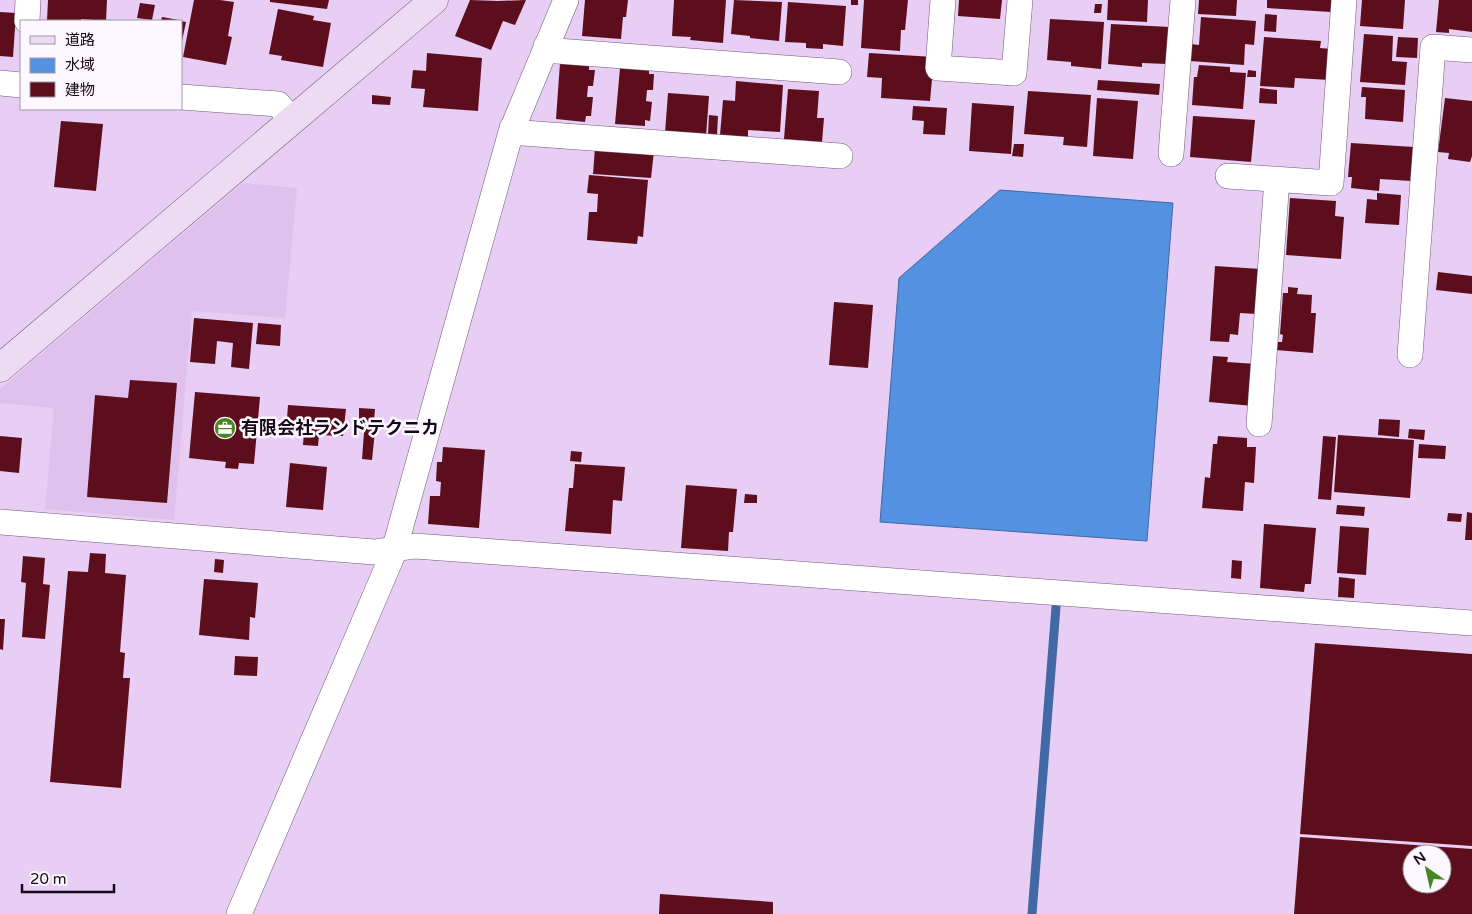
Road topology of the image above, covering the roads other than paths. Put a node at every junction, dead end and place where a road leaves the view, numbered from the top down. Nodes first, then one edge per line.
1 (28, 0) edge
2 (434, 0) edge
3 (566, 0) edge
4 (943, 0) edge
5 (1020, 0) edge
6 (1183, 0) edge
7 (1344, 0) edge
8 (27, 20) edge
9 (546, 46) junction
10 (1472, 50) edge
11 (839, 72) dead end
12 (0, 83) edge
13 (20, 85) edge
14 (182, 97) edge
15 (292, 120) junction
16 (512, 128) junction
17 (1171, 154) dead end
18 (840, 156) dead end
19 (1228, 176) dead end
20 (1277, 179) junction
21 (1410, 355) dead end
22 (0, 368) edge
23 (1259, 424) dead end
24 (0, 522) edge
25 (395, 549) junction
26 (1472, 623) edge
27 (240, 914) edge

1 - 8 street
2 - 15 street
3 - 9 street
4 - 5 street
6 - 17 street
7 - 20 street
9 - 11 street
9 - 16 street
10 - 21 street
12 - 13 street
14 - 15 street
15 - 22 street
16 - 18 street
16 - 25 street
19 - 20 street
20 - 23 street
24 - 25 street
25 - 26 street
25 - 27 street

